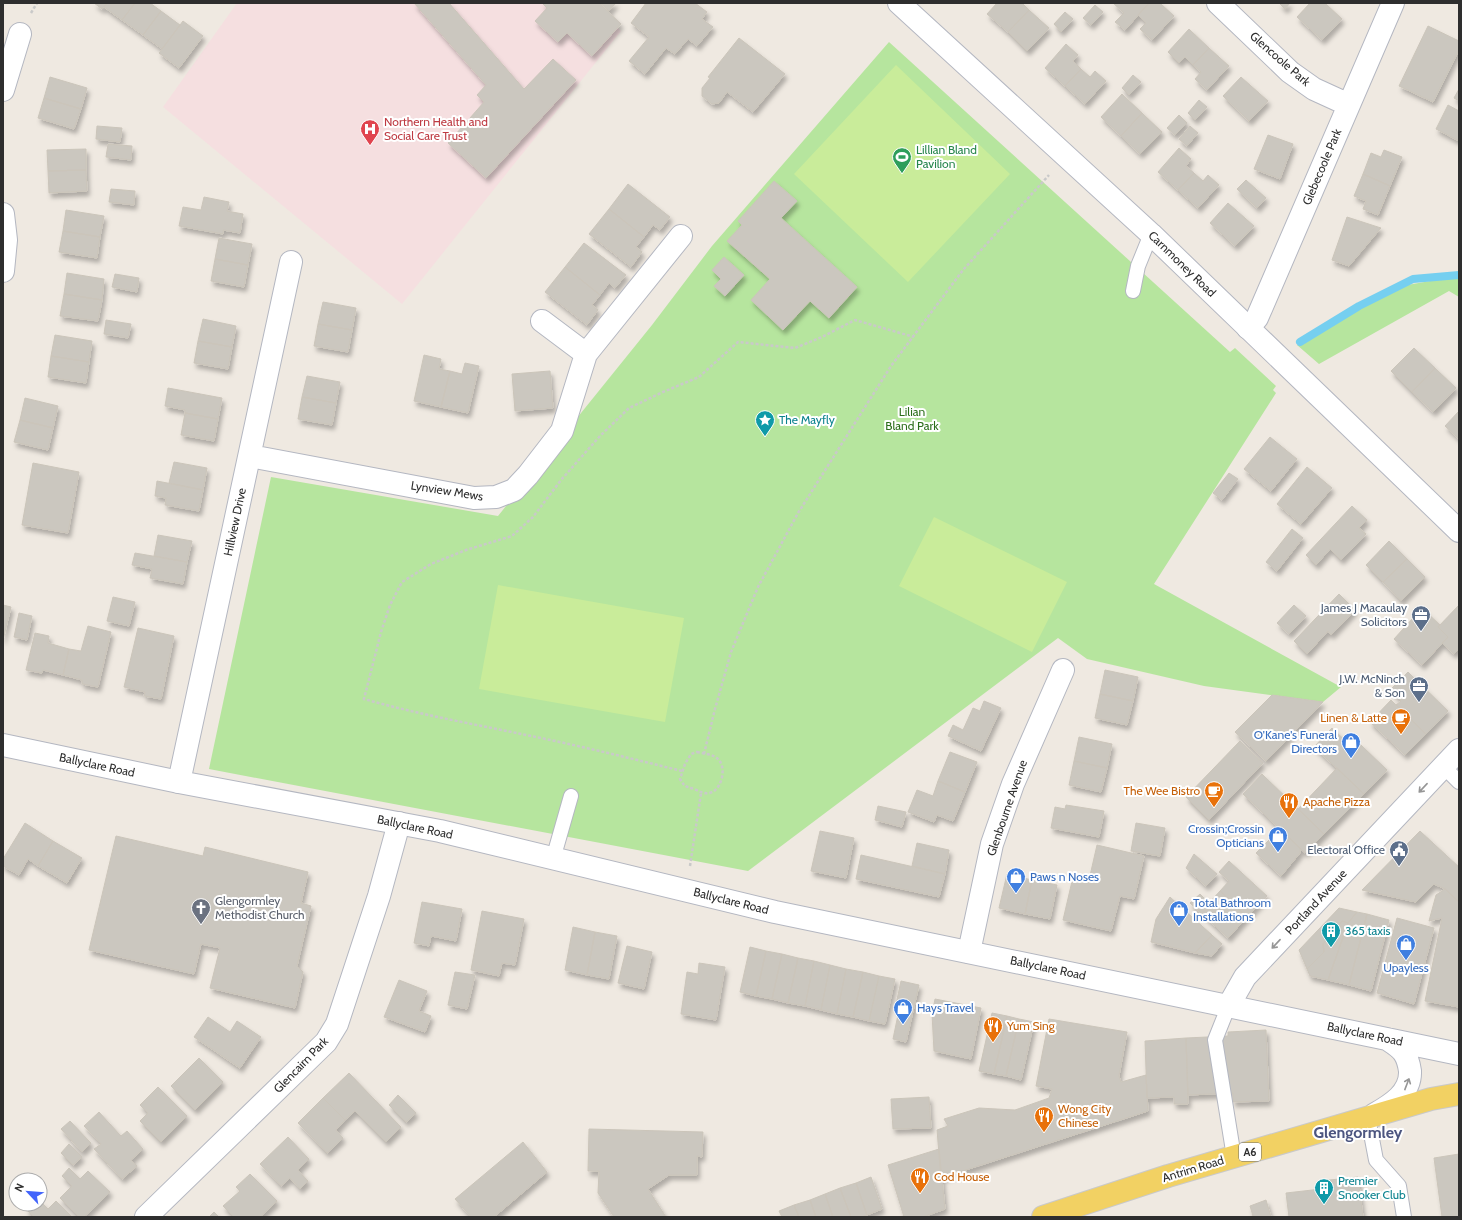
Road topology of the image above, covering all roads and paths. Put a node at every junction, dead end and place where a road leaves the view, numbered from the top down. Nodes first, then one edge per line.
1 (899, 3) edge
2 (1218, 3) edge
3 (1392, 3) edge
4 (20, 34) dead end
5 (3, 90) edge
6 (1349, 105) junction
7 (1067, 156) junction
8 (3, 214) edge
9 (1151, 234) junction
10 (681, 236) dead end
11 (291, 262) dead end
12 (3, 271) edge
13 (1133, 291) dead end
14 (542, 322) dead end
15 (1248, 328) junction
16 (914, 337) junction
17 (586, 354) junction
18 (250, 456) junction
19 (1459, 531) edge
20 (1063, 670) dead end
21 (3, 745) edge
22 (1459, 750) edge
23 (704, 754) junction
24 (1444, 766) junction
25 (682, 772) junction
26 (179, 782) junction
27 (1459, 782) edge
28 (701, 793) junction
29 (570, 796) dead end
30 (399, 823) junction
31 (553, 859) junction
32 (686, 891) junction
33 (969, 952) junction
34 (1229, 1005) junction
35 (1387, 1039) junction
36 (1459, 1054) edge
37 (1459, 1094) edge
38 (1368, 1118) junction
39 (1234, 1157) junction
40 (146, 1217) edge
41 (1043, 1217) edge
42 (1404, 1217) edge

1 - 7 street, Carnmoney Road
2 - 6 street, Glencoole Park
3 - 6 street, Glebecoole Park
4 - 5 street
6 - 15 street, Glebecoole Park
7 - 9 street, Carnmoney Road
7 - 16 path
8 - 12 street
9 - 13 lane
9 - 15 street, Carnmoney Road
10 - 17 street, Lynview Mews
11 - 18 street, Hillview Drive
14 - 17 street
15 - 19 street, Carnmoney Road
16 - 23 path
16 - 25 path
17 - 18 street, Lynview Mews
18 - 26 street, Hillview Drive
20 - 33 street, Glenbourne Avenue
21 - 26 street, Ballyclare Road
22 - 24 street, Portland Avenue
23 - 25 path
23 - 28 path
24 - 27 lane
24 -> 34 street, Portland Avenue
25 - 28 path
26 - 30 street, Ballyclare Road
28 - 32 path
29 - 31 lane
30 - 31 street, Ballyclare Road
30 - 40 street, Glencairn Park
31 - 32 street, Ballyclare Road
32 - 33 street, Ballyclare Road
33 - 34 street, Ballyclare Road
34 - 35 street, Ballyclare Road
34 - 39 lane
35 - 36 street, Ballyclare Road
38 -> 35 street
37 - 38 main road, Antrim Road / A6
38 - 39 main road, Antrim Road / A6
38 - 42 lane
39 - 41 main road, Antrim Road / A6

